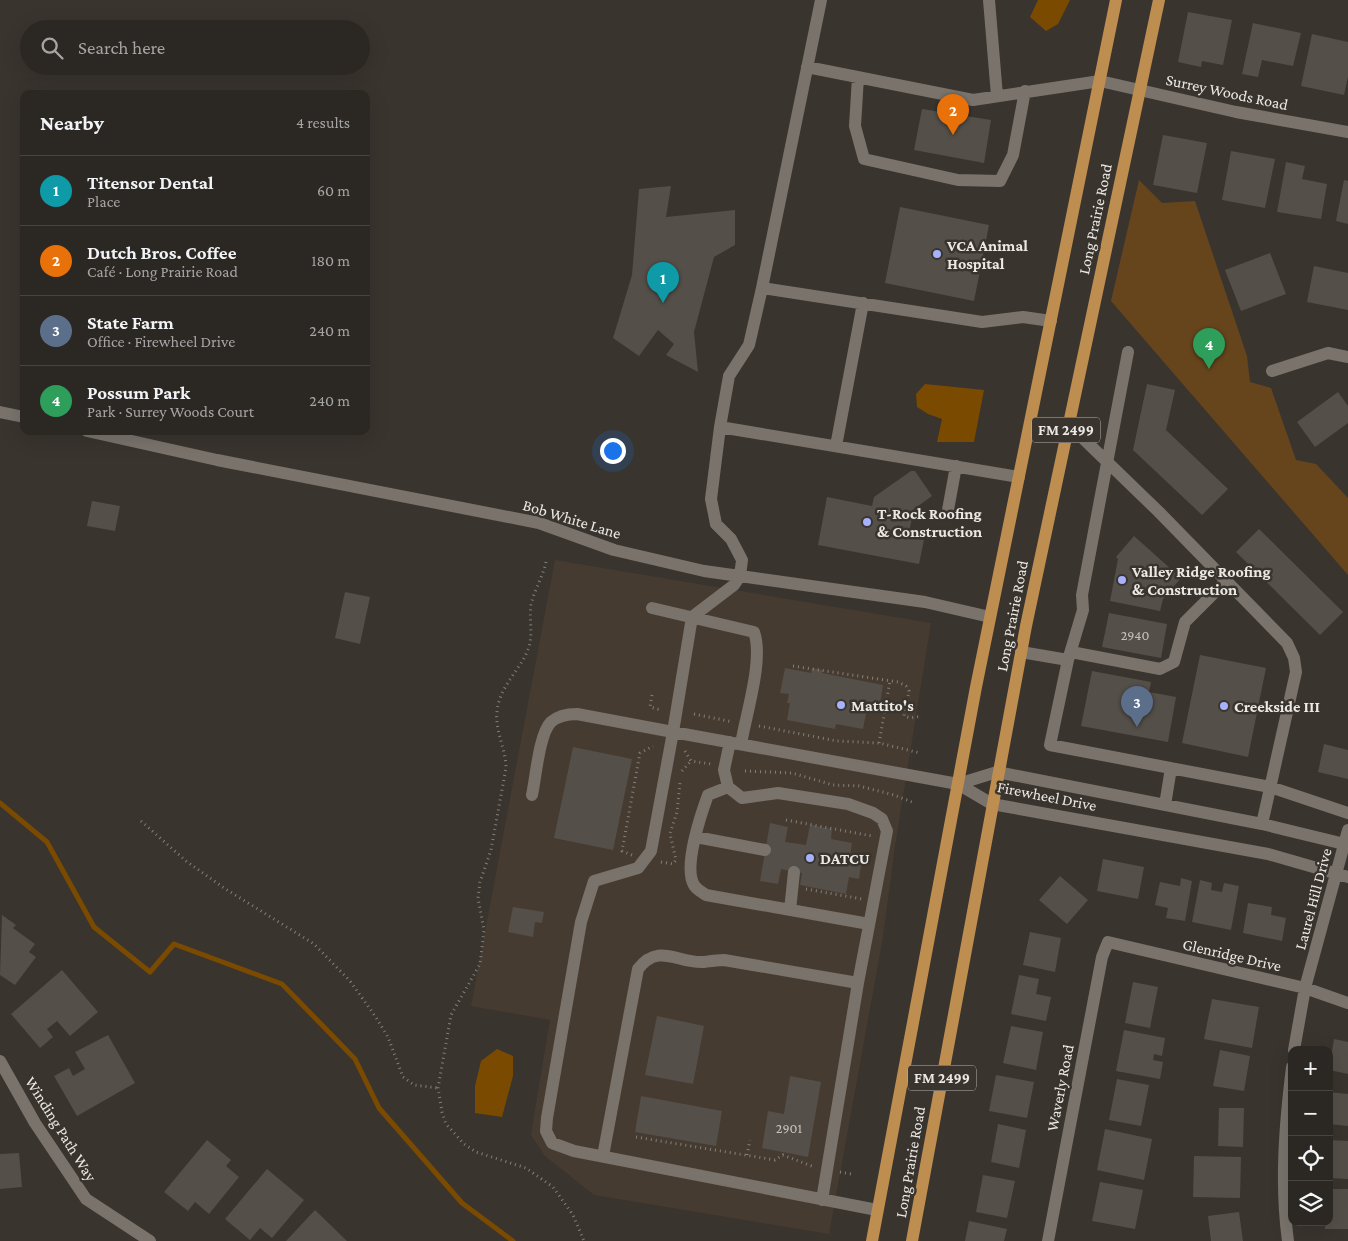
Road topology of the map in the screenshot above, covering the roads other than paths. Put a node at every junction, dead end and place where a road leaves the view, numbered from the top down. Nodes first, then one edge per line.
1 (821, 0) edge
2 (989, 0) edge
3 (1116, 0) edge
4 (1159, 0) edge
5 (808, 67) junction
6 (858, 77) junction
7 (1100, 81) junction
8 (1140, 90) junction
9 (1025, 92) junction
10 (997, 96) junction
11 (1348, 132) edge
12 (762, 288) junction
13 (863, 303) junction
14 (1050, 321) junction
15 (1128, 352) dead end
16 (1348, 357) edge
17 (1272, 371) dead end
18 (0, 412) edge
19 (20, 416) edge
20 (1067, 423) junction
21 (720, 427) junction
22 (104, 435) edge
23 (836, 446) junction
24 (1106, 462) junction
25 (956, 466) junction
26 (1019, 477) junction
27 (948, 510) dead end
28 (740, 576) junction
29 (1226, 581) junction
30 (652, 608) dead end
31 (692, 617) junction
32 (990, 617) junction
33 (1021, 652) junction
34 (1069, 656) junction
35 (673, 732) junction
36 (735, 743) junction
37 (1171, 768) junction
38 (997, 772) junction
39 (958, 784) junction
40 (728, 787) junction
41 (1270, 787) junction
42 (532, 795) dead end
43 (992, 804) junction
44 (1165, 805) junction
45 (1348, 813) edge
46 (1262, 824) junction
47 (1348, 830) edge
48 (696, 837) junction
49 (1346, 845) edge
50 (765, 850) tunnel mouth
51 (794, 872) tunnel mouth
52 (1343, 876) edge
53 (790, 910) junction
54 (869, 924) junction
55 (1108, 942) joint
56 (858, 983) junction
57 (1305, 988) junction
58 (1348, 1003) edge
59 (1295, 1046) edge
60 (0, 1061) edge
61 (1289, 1091) edge
62 (603, 1156) junction
63 (822, 1200) junction
64 (877, 1210) junction
65 (150, 1241) edge
66 (872, 1241) edge
67 (912, 1241) edge
68 (1048, 1241) edge
69 (1288, 1241) edge

1 - 5 street
2 - 10 street
3 - 7 main road, Long Prairie Road / FM 2499
4 - 8 main road, Long Prairie Road / FM 2499
5 - 6 street
5 - 12 street
6 - 9 street
6 - 10 street
7 - 8 street, Surrey Woods Road
7 - 9 street
7 - 14 main road, Long Prairie Road / FM 2499
8 - 11 street, Surrey Woods Road
8 - 20 main road, Long Prairie Road / FM 2499
9 - 10 street
12 - 13 street
12 - 21 street
13 - 14 street
13 - 23 street
14 - 26 main road, Long Prairie Road / FM 2499
15 - 24 street
16 - 17 street
18 - 19 street
20 - 24 street
20 - 33 main road, Long Prairie Road / FM 2499
21 - 23 street
21 - 28 street
22 - 28 street, Bob White Lane
23 - 25 street
24 - 29 street
24 - 34 street
25 - 26 street
25 - 27 street
26 - 32 main road, Long Prairie Road / FM 2499
28 - 31 street
28 - 32 street, Bob White Lane
29 - 34 street
29 - 41 street
30 - 31 street
31 - 35 street
31 - 36 street
32 - 39 main road, Long Prairie Road / FM 2499
33 - 34 street
33 - 38 main road, Long Prairie Road / FM 2499
34 - 37 street
35 - 36 street
35 - 42 street
35 - 62 street
36 - 39 street
36 - 40 street
37 - 41 street
37 - 44 street
38 - 39 street, Firewheel Drive
38 - 43 main road, Long Prairie Road / FM 2499
38 - 44 street, Firewheel Drive
39 - 43 street, Firewheel Drive
39 - 64 main road, Long Prairie Road / FM 2499
40 - 48 street
40 - 54 street
41 - 45 street
41 - 46 street
43 - 52 street, Firewheel Drive
43 - 67 main road, Long Prairie Road / FM 2499
44 - 46 street, Firewheel Drive
46 - 49 street, Firewheel Drive
47 - 49 street, Laurel Hill Drive
48 - 50 street
48 - 53 street
49 - 52 street, Laurel Hill Drive
51 - 53 street
52 - 57 street, Laurel Hill Drive
53 - 54 street
54 - 56 street
55 - 57 street, Glenridge Drive
55 - 68 street, Waverly Road
56 - 62 street
56 - 63 street
57 - 58 street, Glenridge Drive
57 - 59 street, Laurel Hill Drive
60 - 65 street, Winding Path Way
61 - 69 street
62 - 63 street
63 - 64 street
64 - 66 main road, Long Prairie Road / FM 2499

